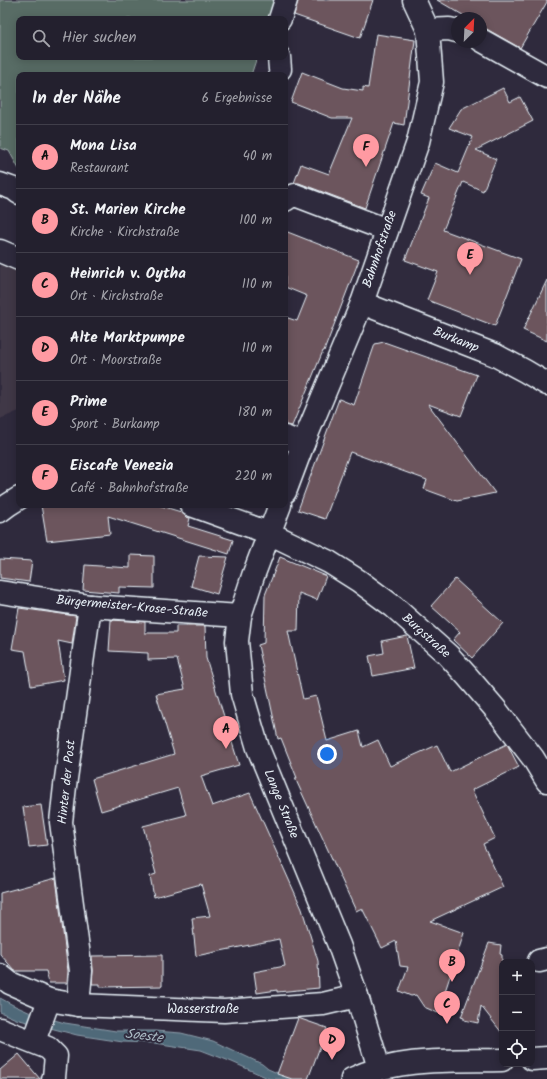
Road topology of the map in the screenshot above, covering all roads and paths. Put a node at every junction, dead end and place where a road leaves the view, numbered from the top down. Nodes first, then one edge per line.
1 (286, 0) edge
2 (414, 0) edge
3 (281, 16) edge
4 (428, 30) junction
5 (451, 30) edge
6 (487, 43) edge
7 (547, 78) edge
8 (0, 184) edge
9 (16, 191) edge
10 (288, 198) edge
11 (387, 230) junction
12 (0, 251) edge
13 (16, 258) edge
14 (362, 303) junction
15 (547, 384) edge
16 (294, 441) edge
17 (288, 475) edge
18 (16, 500) edge
19 (199, 508) edge
20 (279, 508) edge
21 (0, 511) edge
22 (269, 534) junction
23 (0, 592) edge
24 (90, 606) junction
25 (240, 616) junction
26 (547, 781) edge
27 (0, 975) edge
28 (357, 996) junction
29 (48, 1004) junction
30 (78, 1005) junction
31 (0, 1028) edge
32 (36, 1036) junction
33 (547, 1058) edge
34 (535, 1059) edge
35 (499, 1060) edge
36 (379, 1068) junction
37 (425, 1070) edge
38 (53, 1079) edge
39 (352, 1079) edge

1 - 3 street
2 - 4 street, Bahnhofstraße
4 - 5 street
4 - 11 street, Bahnhofstraße
6 - 7 street
8 - 9 street
10 - 11 street
11 - 14 street, Bahnhofstraße
12 - 13 street
14 - 15 street, Burkamp
14 - 16 street, Bahnhofstraße
16 - 17 street, Bahnhofstraße
18 - 21 street
19 - 22 street
20 - 22 street
22 - 25 street, Lange Straße
22 - 26 street, Burgstraße
23 - 24 street, Bürgermeister-Krose-Straße
24 - 25 street, Bürgermeister-Krose-Straße
24 - 30 street, Hinter der Post
25 - 28 street, Lange Straße
27 - 29 street, Wasserstraße
28 - 30 street, Wasserstraße
28 - 36 street, Lange Straße
29 - 30 street, Wasserstraße
29 - 32 street
31 - 32 street
32 - 38 street
33 - 34 street
35 - 37 street
36 - 37 street
36 - 39 street

